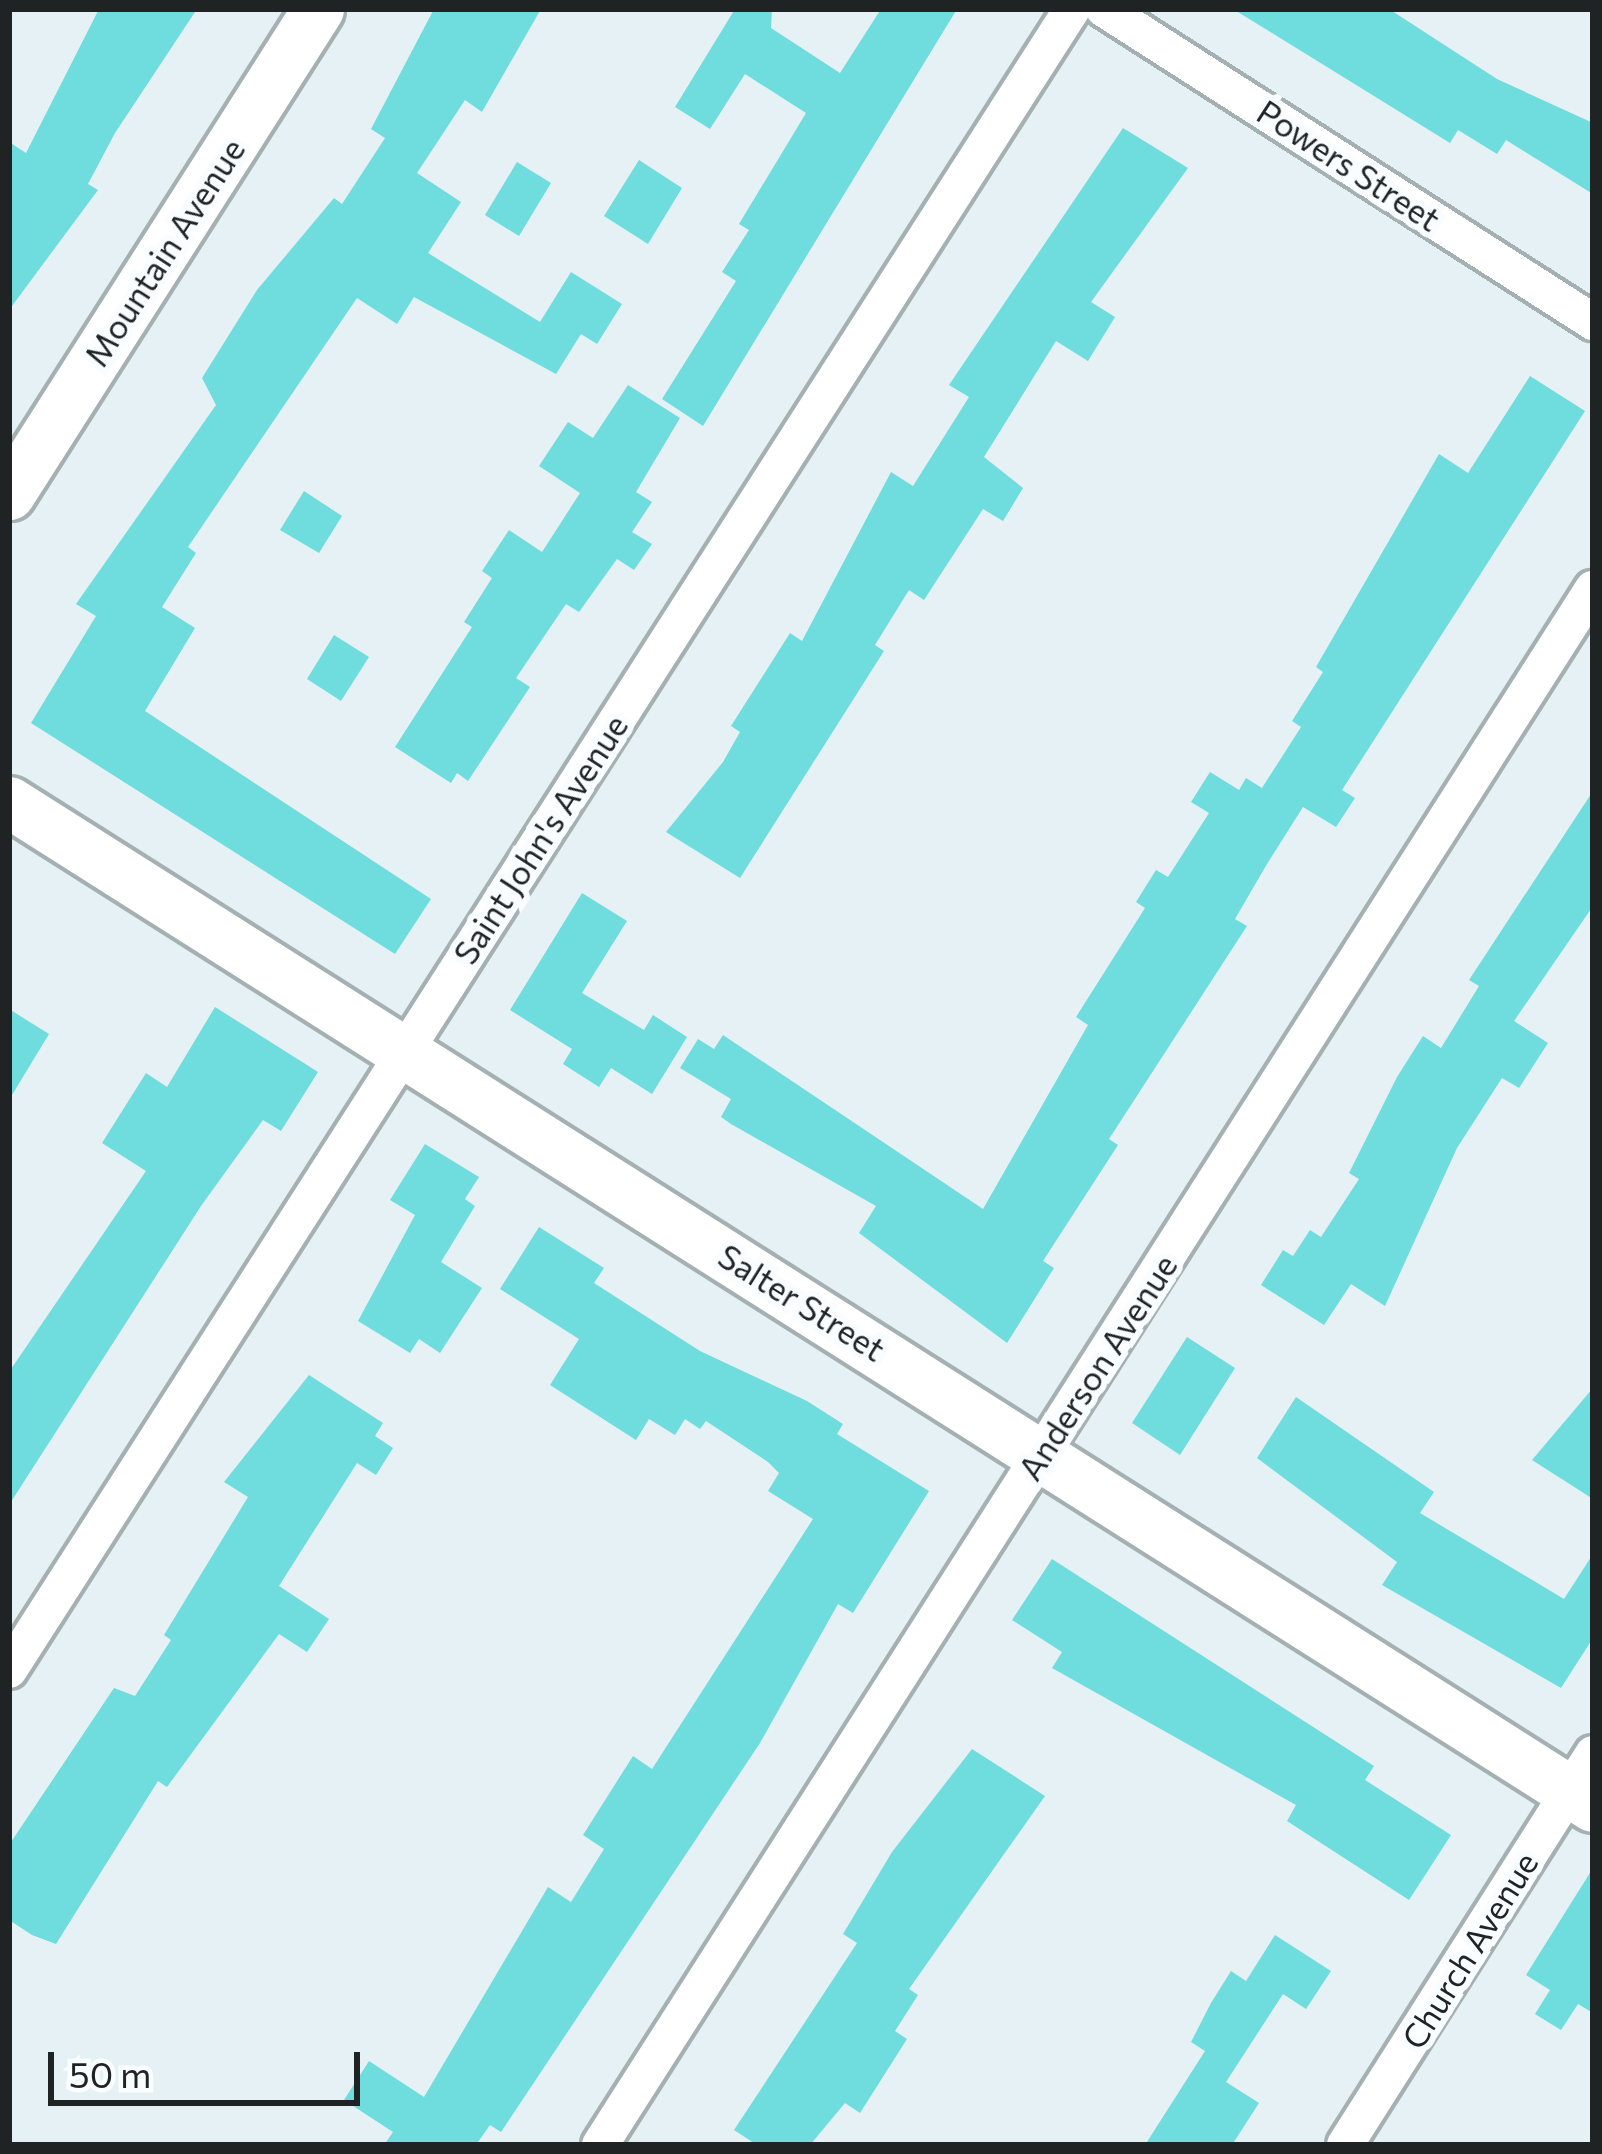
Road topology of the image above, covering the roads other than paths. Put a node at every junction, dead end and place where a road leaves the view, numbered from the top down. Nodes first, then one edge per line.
1 (318, 9) edge
2 (1072, 9) edge
3 (1104, 9) edge
4 (1593, 322) edge
5 (9, 494) edge
6 (1593, 589) edge
7 (9, 802) edge
8 (405, 1051) junction
9 (1041, 1454) junction
10 (9, 1670) edge
11 (1585, 1784) edge
12 (600, 2145) edge
13 (1345, 2145) edge

1 - 5 main road, Mountain Avenue
2 - 8 street, Saint John's Avenue
3 - 4 street, Powers Street
6 - 9 street, Anderson Avenue
7 - 8 main road, Salter Street
8 - 9 main road, Salter Street
8 - 10 street, Saint John's Avenue
9 - 11 main road, Salter Street
9 - 12 street, Anderson Avenue
11 - 13 street, Church Avenue

